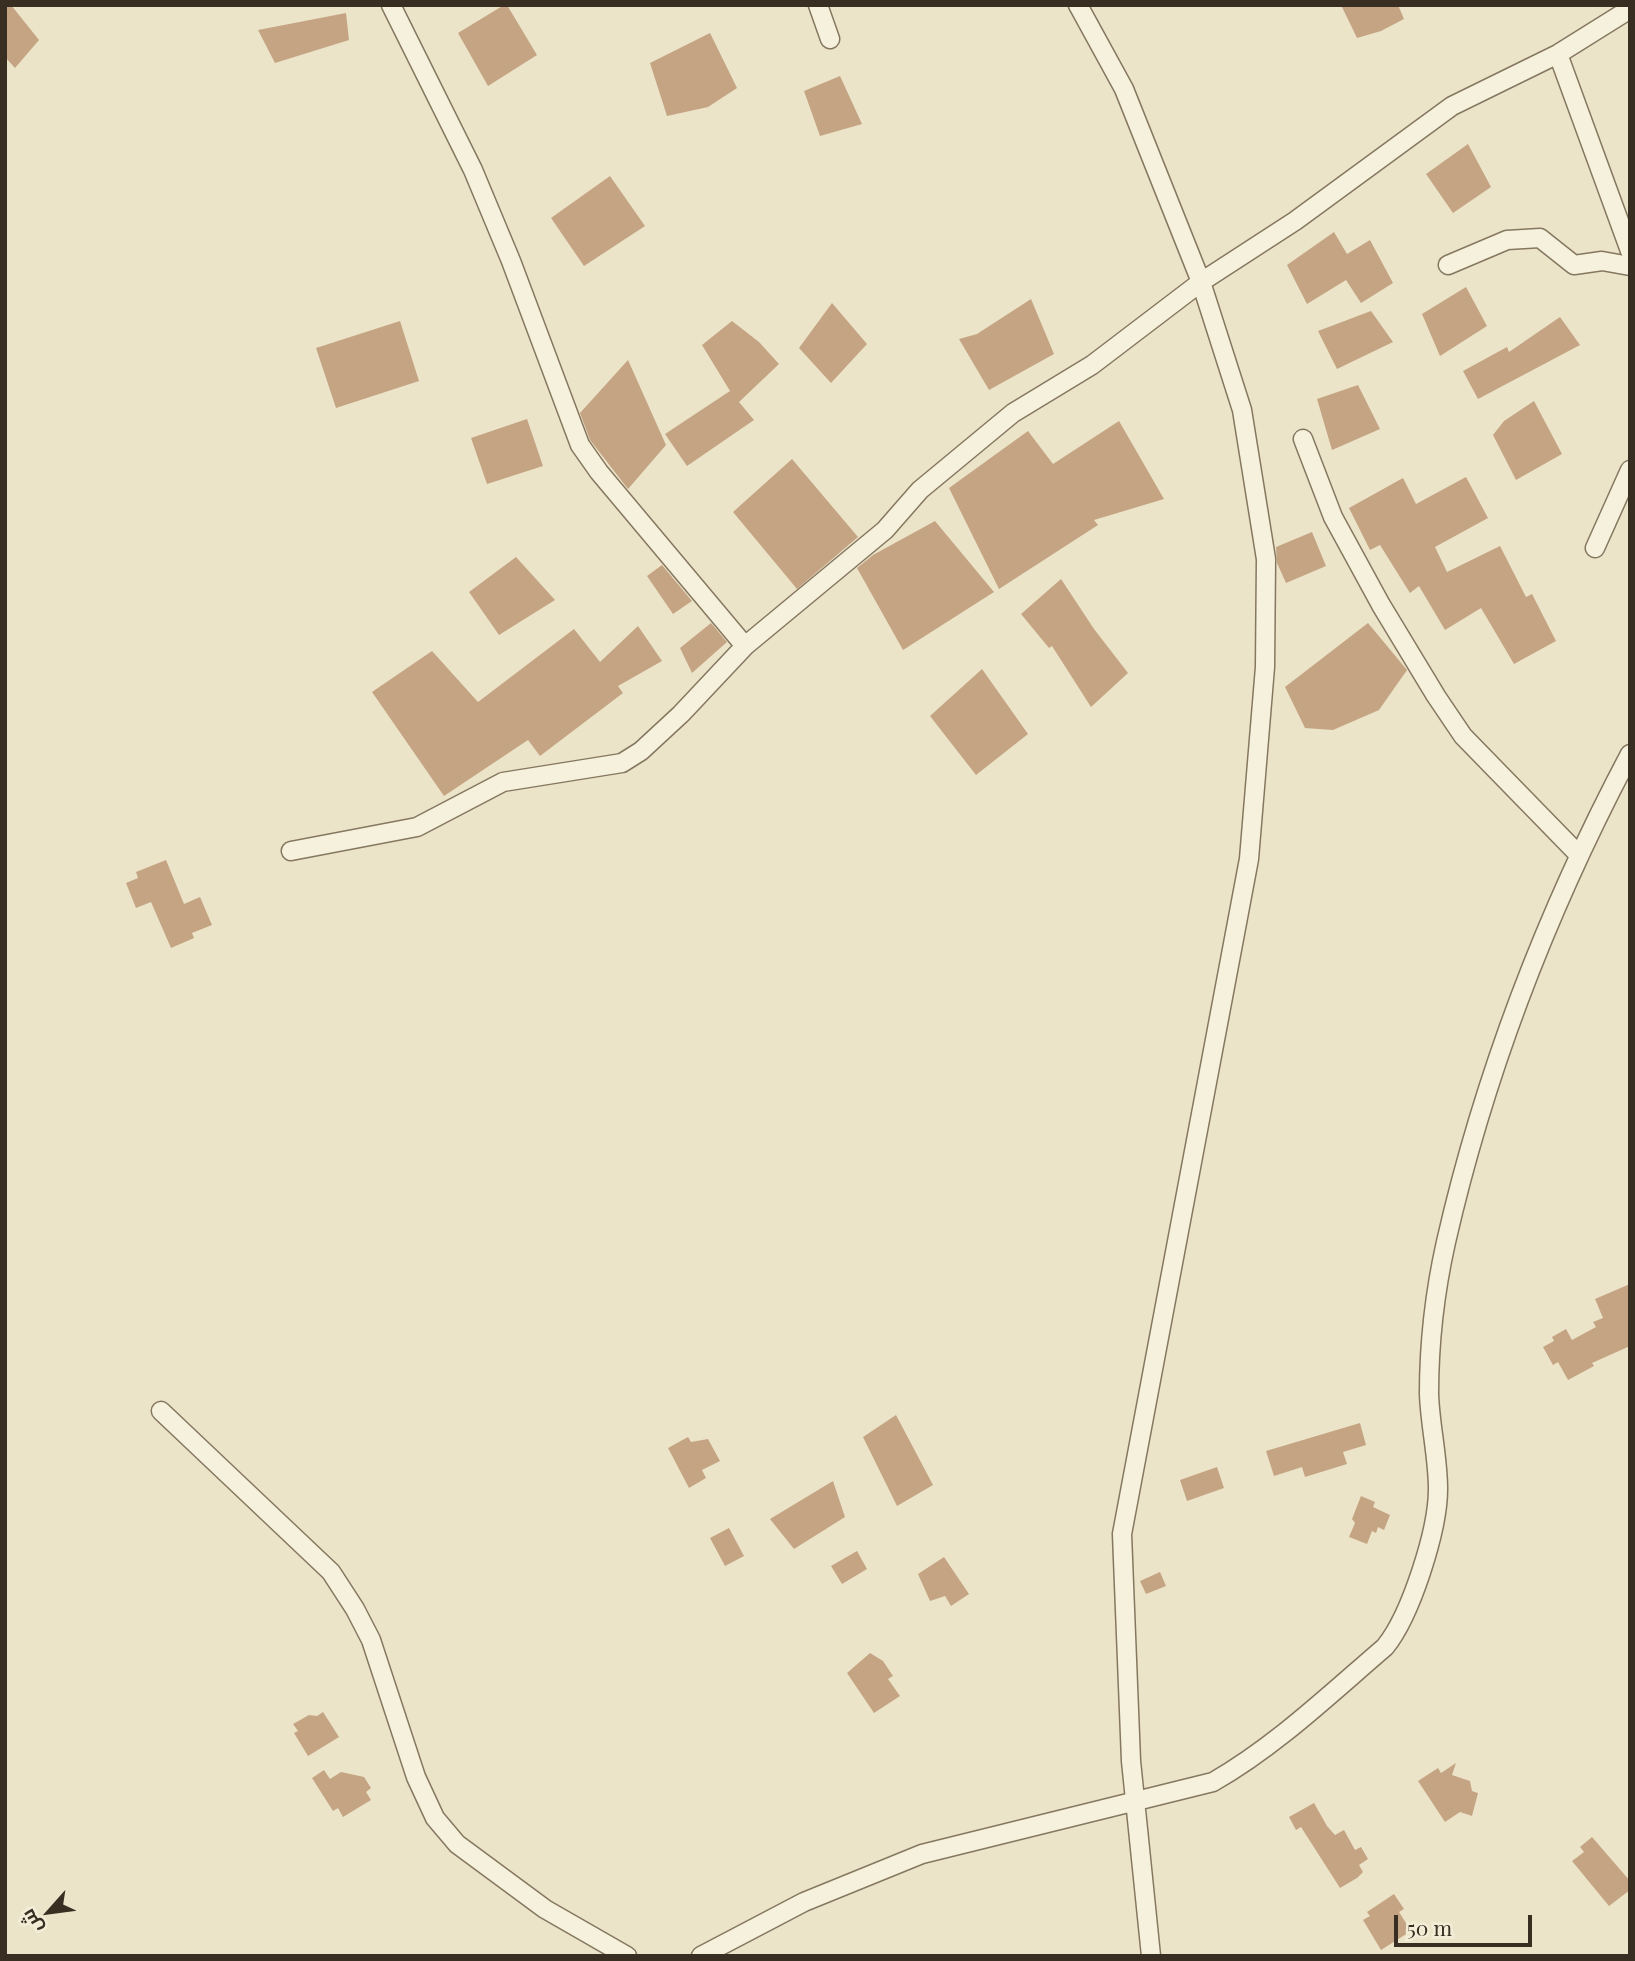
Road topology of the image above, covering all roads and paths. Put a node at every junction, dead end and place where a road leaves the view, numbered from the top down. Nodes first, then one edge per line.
1 (391, 5) edge
2 (818, 5) edge
3 (1078, 5) edge
4 (1630, 9) edge
5 (830, 39) dead end
6 (1558, 54) junction
7 (1630, 251) edge
8 (1448, 265) dead end
9 (1630, 266) edge
10 (1201, 282) junction
11 (1303, 439) dead end
12 (1630, 470) edge
13 (1595, 548) dead end
14 (745, 646) junction
15 (1630, 754) edge
16 (290, 851) dead end
17 (1579, 855) junction
18 (161, 1411) dead end
19 (1138, 1800) junction
20 (726, 1950) edge
21 (627, 1956) edge
22 (701, 1956) edge
23 (1151, 1956) edge

1 - 14 street
2 - 5 street
3 - 10 street
4 - 6 street
6 - 7 street
6 - 10 street
8 - 9 street
10 - 14 street
10 - 19 street
11 - 17 street
12 - 13 street
14 - 16 street
15 - 17 street
17 - 19 street
18 - 21 street
19 - 20 street
19 - 23 street
20 - 22 street

